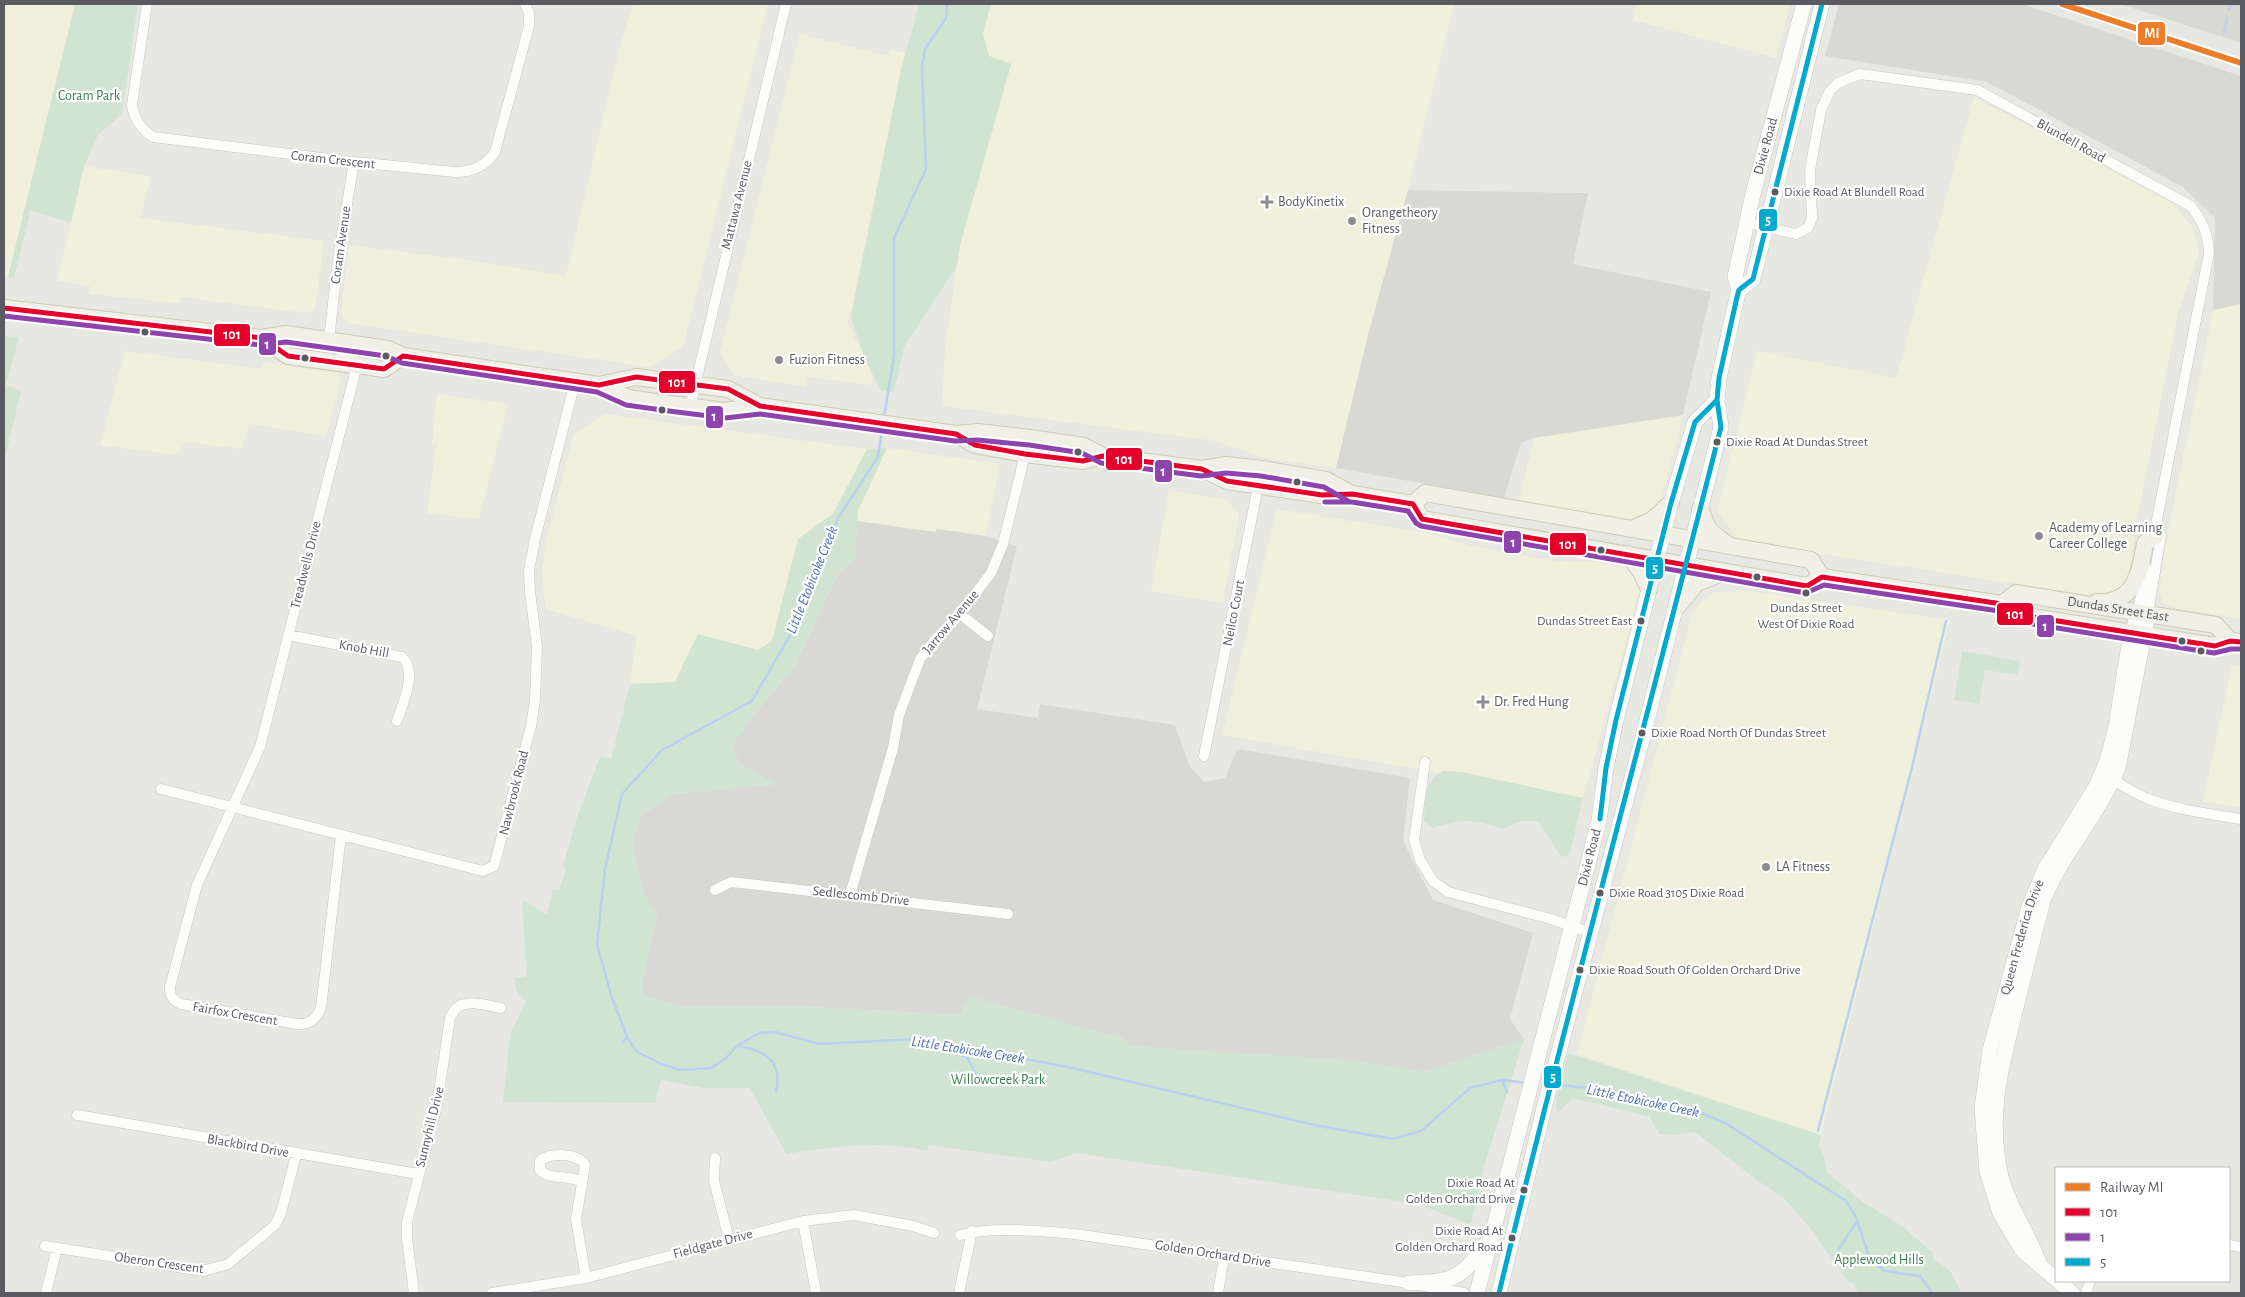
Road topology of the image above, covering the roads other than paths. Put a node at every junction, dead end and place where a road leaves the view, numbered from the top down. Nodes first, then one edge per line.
1 (147, 4) edge
2 (525, 4) edge
3 (786, 4) edge
4 (1804, 4) edge
5 (1822, 4) edge
6 (354, 162) junction
7 (1748, 223) junction
8 (1766, 229) junction
9 (1739, 290) junction
10 (4, 308) edge
11 (330, 335) junction
12 (262, 338) junction
13 (403, 356) junction
14 (356, 365) junction
15 (575, 382) junction
16 (598, 385) junction
17 (694, 385) junction
18 (1716, 400) junction
19 (760, 406) junction
20 (690, 407) junction
21 (956, 434) junction
22 (1030, 438) junction
23 (1025, 454) junction
24 (1103, 456) junction
25 (1261, 477) junction
26 (1671, 503) junction
27 (1413, 504) junction
28 (1700, 509) junction
29 (1632, 529) junction
30 (2155, 530) junction
31 (1662, 535) junction
32 (1692, 540) junction
33 (1730, 547) junction
34 (1628, 554) junction
35 (1656, 560) junction
36 (1686, 565) junction
37 (1726, 572) junction
38 (1822, 577) junction
39 (1649, 589) junction
40 (2076, 603) junction
41 (2002, 604) junction
42 (1676, 608) junction
43 (2143, 613) junction
44 (960, 614) junction
45 (2138, 634) junction
46 (288, 635) junction
47 (988, 636) dead end
48 (2236, 642) edge
49 (398, 721) dead end
50 (1204, 756) dead end
51 (1425, 762) dead end
52 (2108, 777) junction
53 (161, 789) dead end
54 (232, 807) junction
55 (2241, 819) edge
56 (341, 835) junction
57 (715, 890) dead end
58 (850, 895) junction
59 (1008, 914) dead end
60 (1571, 926) junction
61 (1591, 933) junction
62 (501, 1008) dead end
63 (77, 1115) dead end
64 (296, 1155) junction
65 (715, 1158) dead end
66 (418, 1174) junction
67 (581, 1182) dead end
68 (803, 1221) junction
69 (972, 1231) junction
70 (934, 1233) dead end
71 (960, 1235) dead end
72 (1490, 1238) junction
73 (729, 1239) junction
74 (45, 1246) dead end
75 (57, 1248) junction
76 (1224, 1257) junction
77 (586, 1278) junction
78 (2055, 1278) edge
79 (2060, 1282) edge
80 (1410, 1283) junction
81 (517, 1291) edge
82 (46, 1293) edge
83 (414, 1293) edge
84 (492, 1293) edge
85 (816, 1293) edge
86 (959, 1293) edge
87 (1218, 1293) edge
88 (1429, 1293) edge
89 (1464, 1293) edge
90 (1477, 1293) edge
91 (1500, 1293) edge
92 (2072, 1293) edge

1 - 6 street, Coram Crescent
2 - 6 street, Coram Crescent
3 - 17 street, Mattawa Avenue
4 - 7 main road, Dixie Road
5 - 8 main road, Dixie Road
6 - 11 street, Coram Avenue
7 - 8 street, Blundell Road
7 - 9 main road, Dixie Road
8 - 9 main road, Dixie Road
8 - 30 street, Blundell Road
9 - 18 main road, Dixie Road
10 - 12 main road
11 - 12 main road
11 - 13 main road
11 - 14 street
12 - 14 main road
13 - 14 main road
13 - 15 main road
14 - 46 street, Treadwells Drive
15 - 16 main road
15 - 56 street, Nawbrook Road
16 - 17 main road
16 - 20 main road
17 - 19 main road
17 - 20 street, Mattawa Avenue
18 - 26 main road, Dixie Road
18 - 28 main road, Dixie Road
19 - 20 main road
19 - 21 main road
21 - 22 main road
21 - 23 main road
22 - 23 street, Jarrow Avenue
22 - 24 main road
23 - 24 main road
23 - 44 street, Jarrow Avenue
24 - 25 main road
25 - 27 main road
25 - 50 street, Neilco Court
26 - 29 main road
26 - 31 main road, Dixie Road
27 - 29 main road
27 - 34 main road, Dundas Street East
28 - 32 main road, Dixie Road
28 - 33 main road
29 - 31 main road
30 - 40 main road
30 - 43 street, Blundell Road
31 - 32 main road
31 - 35 main road, Dixie Road
32 - 33 main road
32 - 36 main road, Dixie Road
33 - 38 main road
34 - 35 main road, Dundas Street East
34 - 39 main road
35 - 36 main road, Dundas Street East
35 - 39 main road, Dixie Road
36 - 37 main road, Dundas Street East
36 - 42 main road, Dixie Road
37 - 38 main road, Dundas Street East
37 - 42 main road
38 - 41 main road, Dundas Street East
39 - 60 main road, Dixie Road
40 - 41 main road, Dundas Street East
40 - 43 main road, Dundas Street East
41 - 45 main road, Dundas Street East
42 - 61 main road, Dixie Road
43 - 45 main road, Queen Frederica Drive
43 - 48 main road, Dundas Street East
44 - 47 street
44 - 58 street, Jarrow Avenue
45 - 48 main road, Dundas Street East
45 - 52 main road, Queen Frederica Drive
46 - 49 street, Knob Hill
46 - 54 street, Treadwells Drive
51 - 60 street
52 - 55 street
52 - 78 main road, Queen Frederica Drive
53 - 54 street, Nawbrook Road
54 - 56 street, Nawbrook Road
54 - 56 street, Fairfox Crescent
57 - 58 street, Sedlescomb Drive
58 - 59 street, Sedlescomb Drive
60 - 61 street
60 - 72 main road, Dixie Road
61 - 91 main road, Dixie Road
62 - 66 street, Sunnyhill Drive
63 - 64 street, Blackbird Drive
64 - 66 street, Blackbird Drive
64 - 75 street, Oberon Crescent
65 - 73 street
66 - 83 street, Sunnyhill Drive
67 - 77 street
68 - 70 street, Fieldgate Drive
68 - 73 street, Fieldgate Drive
68 - 85 street
69 - 71 street, Golden Orchard Drive
69 - 76 street, Golden Orchard Drive
69 - 86 street
72 - 80 main road
72 - 90 main road, Dixie Road
73 - 77 street, Fieldgate Drive
74 - 75 street, Oberon Crescent
75 - 82 street
76 - 80 street, Golden Orchard Drive
76 - 87 street
77 - 81 street, Fieldgate Drive
79 - 92 main road, Queen Frederica Drive
80 - 88 main road
80 - 89 street, Golden Orchard Drive
81 - 84 street, Fieldgate Drive

